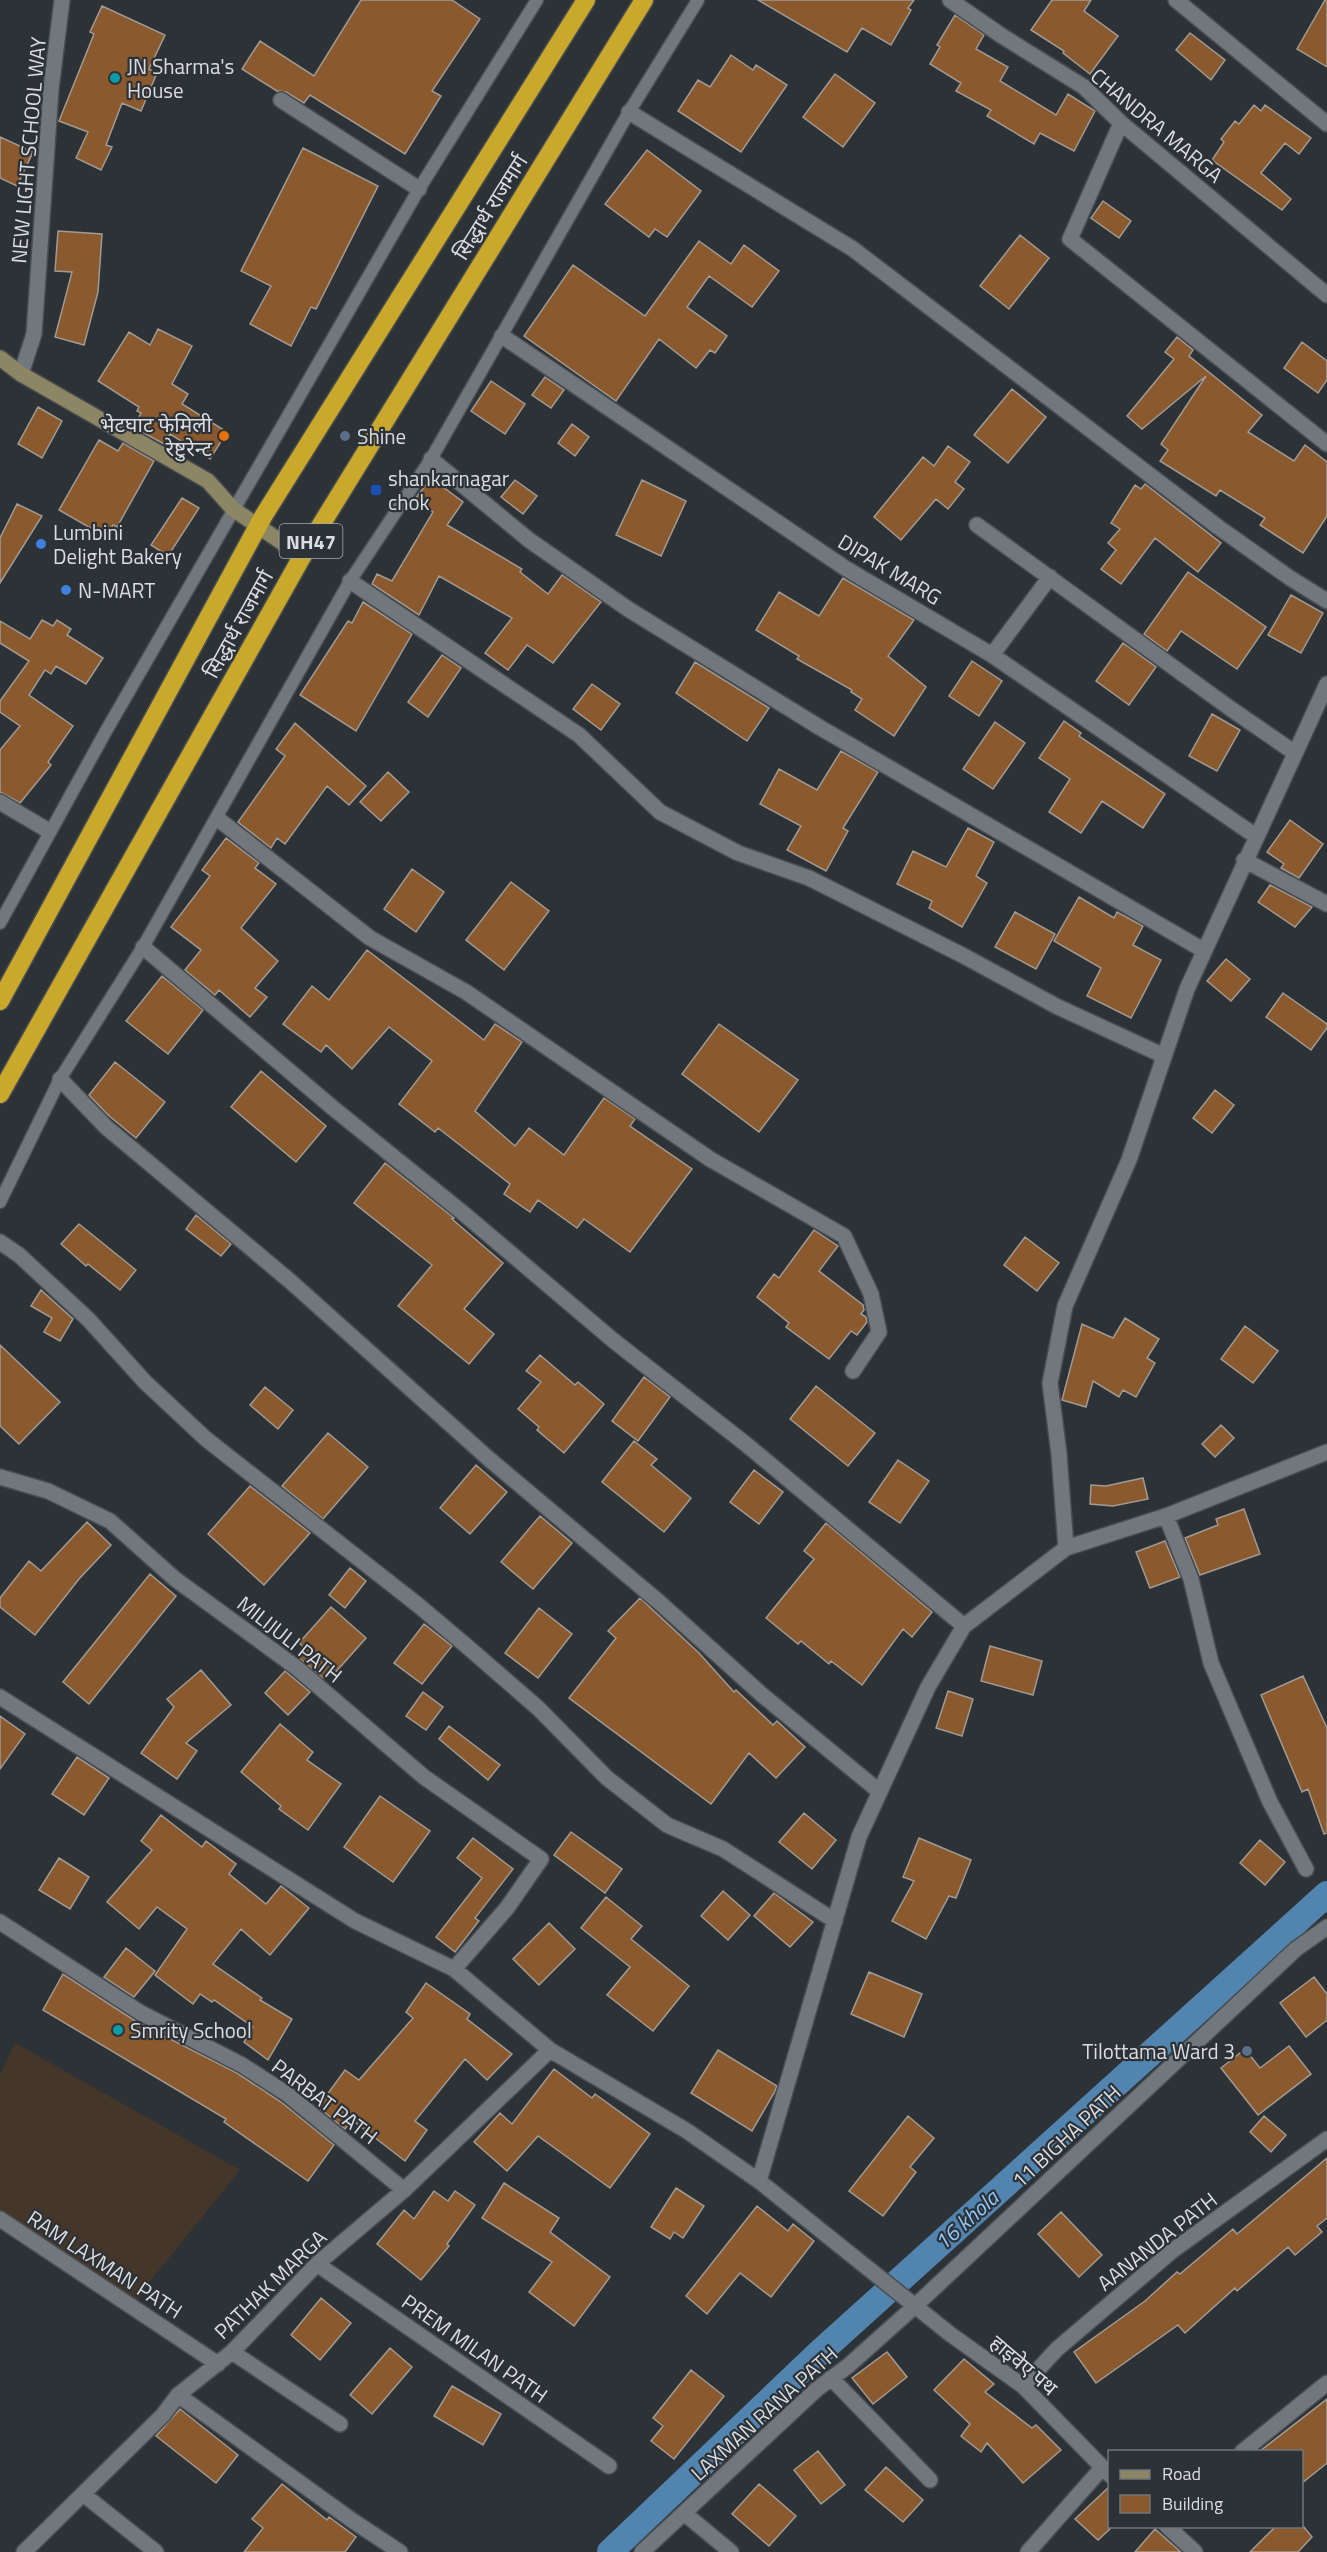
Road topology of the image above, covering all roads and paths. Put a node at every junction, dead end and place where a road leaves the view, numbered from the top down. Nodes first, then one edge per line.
1 (62, 0) edge
2 (537, 0) edge
3 (586, 0) edge
4 (644, 0) edge
5 (698, 0) edge
6 (950, 0) edge
7 (1176, 0) edge
8 (280, 100) dead end
9 (629, 112) junction
10 (1121, 123) junction
11 (1327, 124) edge
12 (419, 189) junction
13 (1327, 295) edge
14 (502, 336) junction
15 (0, 358) edge
16 (21, 374) junction
17 (1327, 444) edge
18 (431, 459) junction
19 (233, 509) junction
20 (976, 525) dead end
21 (259, 526) junction
22 (302, 556) junction
23 (1050, 577) junction
24 (350, 581) junction
25 (1327, 601) edge
26 (992, 655) junction
27 (1327, 684) edge
28 (1295, 753) junction
29 (0, 802) edge
30 (218, 819) junction
31 (49, 831) junction
32 (1257, 837) junction
33 (1244, 860) junction
34 (1327, 904) edge
35 (0, 923) edge
36 (143, 947) junction
37 (1203, 950) junction
38 (0, 1001) edge
39 (1162, 1055) junction
40 (60, 1079) junction
41 (0, 1094) edge
42 (0, 1202) edge
43 (0, 1242) edge
44 (853, 1371) dead end
45 (1327, 1452) edge
46 (0, 1477) edge
47 (1166, 1516) junction
48 (1066, 1548) junction
49 (964, 1626) junction
50 (0, 1697) edge
51 (880, 1792) junction
52 (1306, 1869) dead end
53 (835, 1921) junction
54 (0, 1922) edge
55 (1327, 1927) edge
56 (454, 1969) junction
57 (550, 2050) junction
58 (1327, 2139) edge
59 (759, 2181) junction
60 (404, 2190) junction
61 (0, 2219) edge
62 (317, 2264) junction
63 (910, 2301) junction
64 (232, 2352) junction
65 (218, 2364) junction
66 (831, 2378) junction
67 (1327, 2384) edge
68 (1023, 2386) junction
69 (178, 2395) junction
70 (340, 2424) dead end
71 (1243, 2450) edge
72 (609, 2466) dead end
73 (1106, 2471) edge
74 (930, 2480) dead end
75 (83, 2494) junction
76 (684, 2513) junction
77 (1169, 2528) edge
78 (24, 2552) edge
79 (156, 2552) edge
80 (400, 2552) edge
81 (642, 2552) edge
82 (731, 2552) edge
83 (1028, 2552) edge
84 (1195, 2552) edge

1 - 16 street, NEW LIGHT SCHOOL WAY
2 - 12 lane
3 - 21 highway, सिद्धार्थ राजमार्ग / NH47
4 - 22 highway, सिद्धार्थ राजमार्ग / NH47
5 - 9 lane
6 - 10 street, CHANDRA MARGA
7 - 11 street
8 - 12 street
9 - 14 lane
9 - 25 street
10 - 13 street, CHANDRA MARGA
10 - 17 street
12 - 19 lane
14 - 18 lane
14 - 26 street, DIPAK MARG
15 - 16 street
16 - 19 street
18 - 24 lane
18 - 37 street
19 - 21 street
19 - 31 lane
20 - 23 street
21 - 22 street
21 - 38 highway, सिद्धार्थ राजमार्ग / NH47
22 - 41 highway, सिद्धार्थ राजमार्ग / NH47
23 - 26 street
23 - 28 street
24 - 30 lane
24 - 39 street
26 - 32 street, DIPAK MARG
27 - 28 street
28 - 32 street
29 - 31 street
30 - 36 lane
30 - 44 street
31 - 35 lane
32 - 33 street
33 - 34 street
33 - 37 street
36 - 40 lane
36 - 49 street
37 - 39 street
39 - 48 street
40 - 42 lane
40 - 51 street
43 - 53 street
45 - 47 street
46 - 56 street, MILIJULI PATH
47 - 48 street
47 - 52 street
48 - 49 street
49 - 51 street
50 - 56 street, हाइवेए पथ
51 - 53 street
53 - 59 street
54 - 60 street, PARBAT PATH
55 - 63 street, 11 BIGHA PATH
56 - 57 street, हाइवेए पथ
57 - 59 street, हाइवेए पथ
57 - 60 street, PATHAK MARGA
58 - 68 street, AANANDA PATH
59 - 63 street, हाइवेए पथ
60 - 62 street, PATHAK MARGA
61 - 65 street, RAM LAXMAN PATH
62 - 64 street, PATHAK MARGA
62 - 72 street, PREM MILAN PATH
63 - 66 street, LAXMAN RANA PATH
63 - 68 street, हाइवेए पथ
64 - 65 street, PATHAK MARGA
64 - 70 street
65 - 69 street, PATHAK MARGA
66 - 74 street
66 - 76 street, LAXMAN RANA PATH
67 - 71 street
68 - 73 street, हाइवेए पथ
69 - 75 street, PATHAK MARGA
69 - 80 street
73 - 83 street
75 - 78 street, PATHAK MARGA
75 - 79 street
76 - 81 street, LAXMAN RANA PATH
76 - 82 street
77 - 84 street

